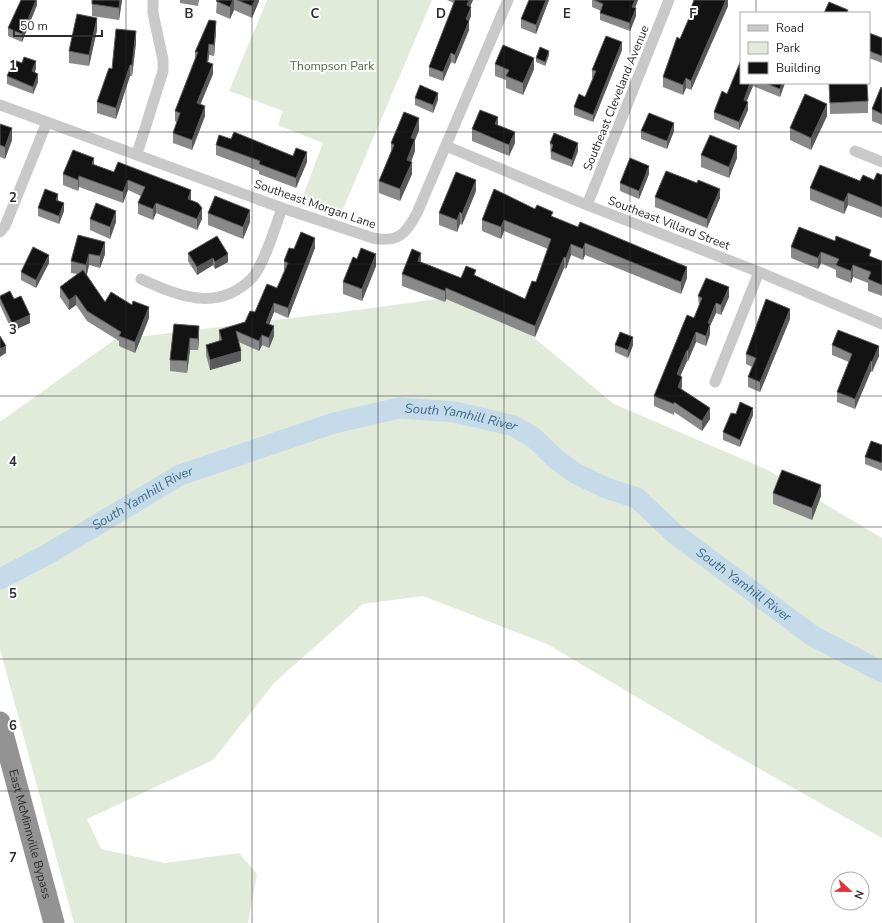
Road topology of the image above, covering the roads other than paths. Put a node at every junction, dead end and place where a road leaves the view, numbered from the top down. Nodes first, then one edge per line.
1 (153, 0) edge
2 (508, 0) edge
3 (670, 0) edge
4 (0, 105) edge
5 (46, 122) junction
6 (446, 146) junction
7 (855, 151) dead end
8 (137, 154) junction
9 (882, 162) edge
10 (587, 206) junction
11 (282, 208) junction
12 (0, 232) edge
13 (759, 272) junction
14 (141, 279) dead end
15 (882, 324) edge
16 (715, 382) dead end
17 (0, 722) edge
18 (54, 923) edge

1 - 8 street
2 - 6 street, Southeast Morgan Lane
3 - 10 street, Southeast Cleveland Avenue
4 - 5 street, Southeast Morgan Lane
5 - 8 street, Southeast Morgan Lane
5 - 12 street
6 - 10 street, Southeast Villard Street
6 - 11 street, Southeast Morgan Lane
7 - 9 street
8 - 11 street, Southeast Morgan Lane
10 - 13 street, Southeast Villard Street
11 - 14 street
13 - 15 street, Southeast Villard Street
13 - 16 street
17 - 18 highway, East McMinnville Bypass

